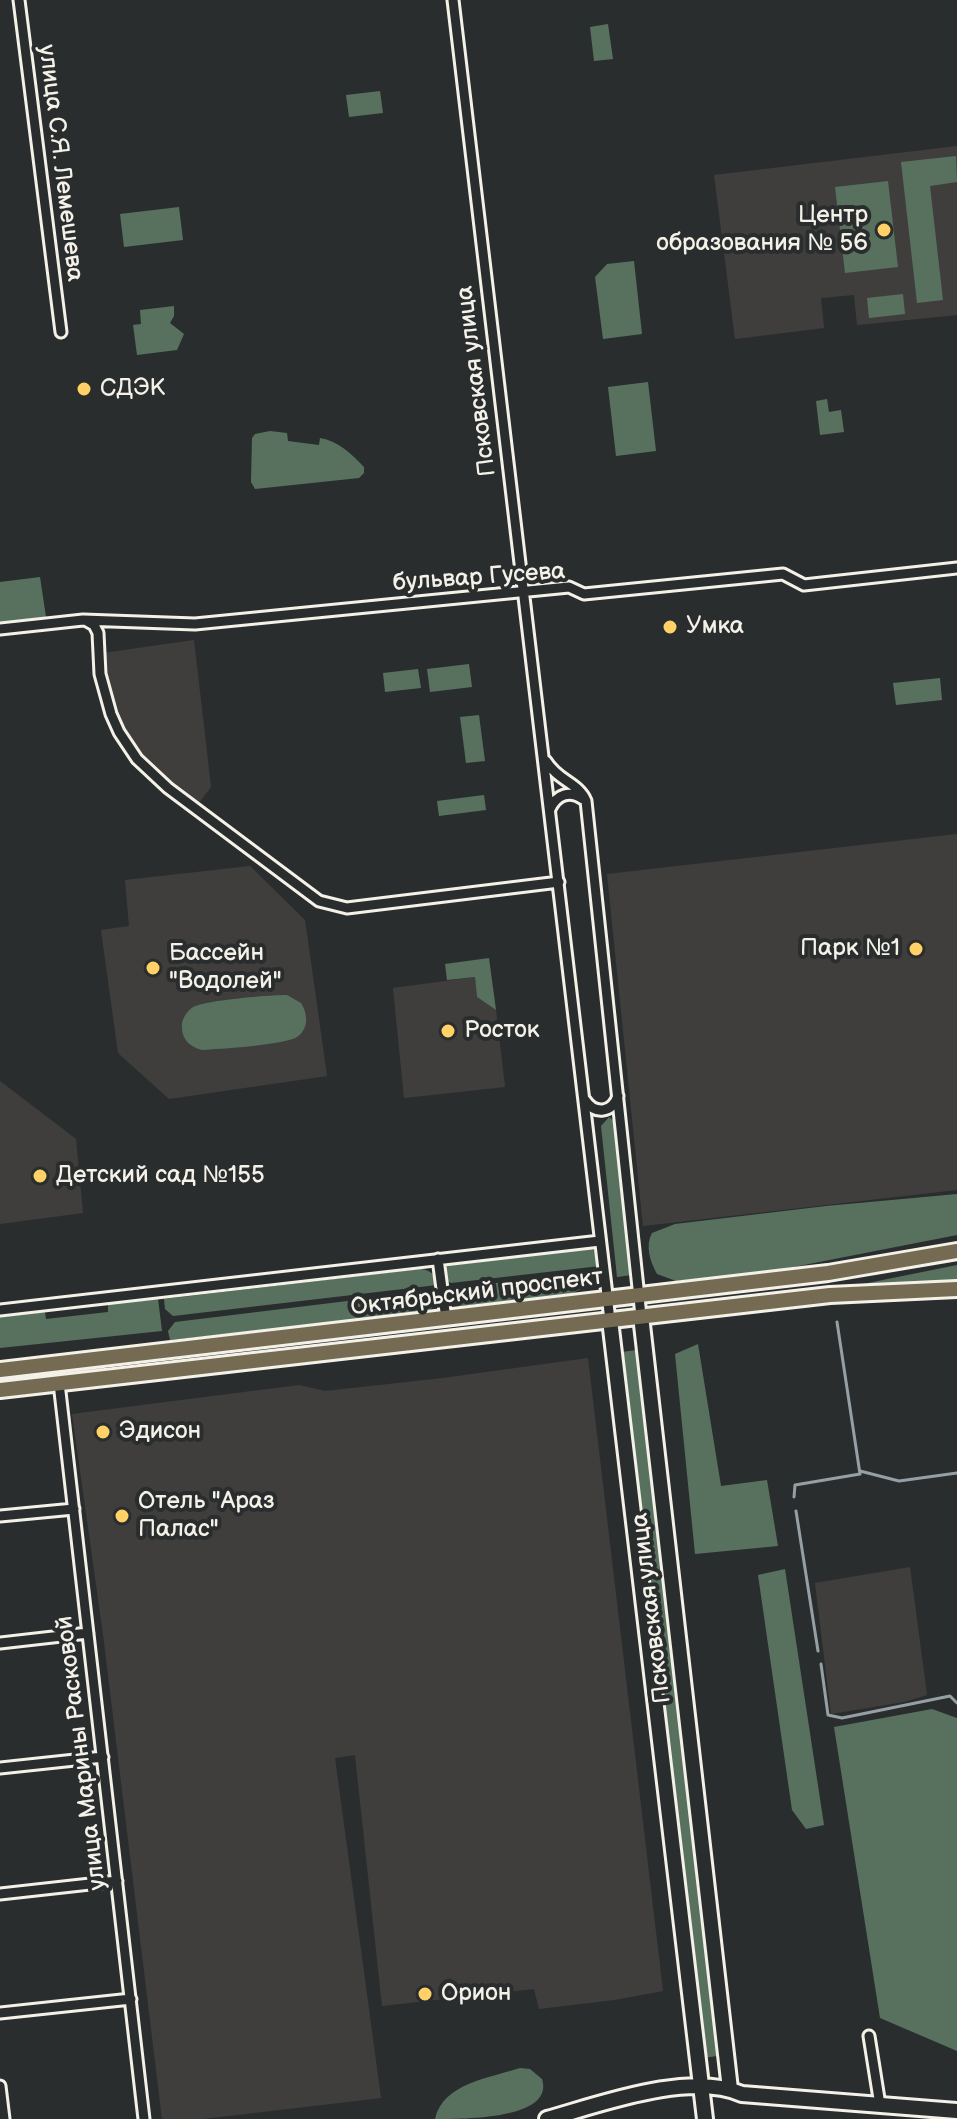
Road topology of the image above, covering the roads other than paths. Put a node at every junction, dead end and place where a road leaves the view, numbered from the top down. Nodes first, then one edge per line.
1 (19, 0) edge
2 (453, 0) edge
3 (61, 332) dead end
4 (957, 568) edge
5 (524, 591) junction
6 (83, 620) junction
7 (0, 629) edge
8 (544, 756) junction
9 (586, 801) junction
10 (550, 810) junction
11 (559, 882) junction
12 (584, 1096) junction
13 (618, 1096) junction
14 (621, 1121) junction
15 (588, 1130) junction
16 (600, 1241) junction
17 (957, 1251) edge
18 (438, 1259) junction
19 (957, 1289) edge
20 (639, 1296) junction
21 (607, 1300) junction
22 (0, 1310) edge
23 (641, 1316) junction
24 (446, 1319) junction
25 (610, 1320) junction
26 (0, 1370) edge
27 (59, 1383) junction
28 (0, 1390) edge
29 (74, 1509) junction
30 (0, 1516) edge
31 (88, 1633) junction
32 (0, 1643) edge
33 (103, 1757) junction
34 (0, 1768) edge
35 (117, 1881) junction
36 (0, 1894) edge
37 (131, 1999) junction
38 (0, 2013) edge
39 (869, 2036) dead end
40 (0, 2086) edge
41 (701, 2087) junction
42 (730, 2089) junction
43 (880, 2105) junction
44 (957, 2111) edge
45 (927, 2113) edge
46 (4, 2119) edge
47 (144, 2119) edge
48 (547, 2119) edge
49 (705, 2119) edge

1 - 3 street, улица С.Я. Лемешева
2 - 5 street, Псковская улица
4 - 5 street, бульвар Гусева
5 - 6 street, бульвар Гусева
5 - 8 street, Псковская улица
6 - 7 street, бульвар Гусева
6 - 11 street
8 - 9 street
8 - 10 street, Псковская улица
9 - 10 street
9 - 13 street, Псковская улица
10 - 11 street, Псковская улица
11 - 12 street, Псковская улица
12 - 13 street
12 - 15 street, Псковская улица
13 - 14 street, Псковская улица
14 - 15 street
14 - 20 street, Псковская улица
15 - 16 street, Псковская улица
16 - 18 street
16 - 21 street, Псковская улица
17 - 20 main road, Октябрьский проспект
18 - 22 street
18 - 24 street
19 - 23 main road, Октябрьский проспект
20 - 21 main road, Октябрьский проспект
20 - 23 street, Псковская улица
21 - 24 main road, Октябрьский проспект
21 - 25 street, Псковская улица
23 - 25 main road, Октябрьский проспект
23 - 42 main road, Псковская улица
24 - 26 main road, Октябрьский проспект
25 - 27 main road, Октябрьский проспект
25 - 41 main road, Псковская улица
27 - 28 main road, Октябрьский проспект
27 - 29 street, улица Марины Расковой
29 - 30 street
29 - 31 street, улица Марины Расковой
31 - 32 street
31 - 33 street, улица Марины Расковой
33 - 34 street
33 - 35 street, улица Марины Расковой
35 - 36 street
35 - 37 street, улица Марины Расковой
37 - 38 street
37 - 47 street, улица Марины Расковой
39 - 43 street
40 - 46 street
41 - 42 main road
41 - 48 main road
41 - 49 main road, Псковская улица
42 - 43 main road
43 - 45 main road
44 - 45 main road

